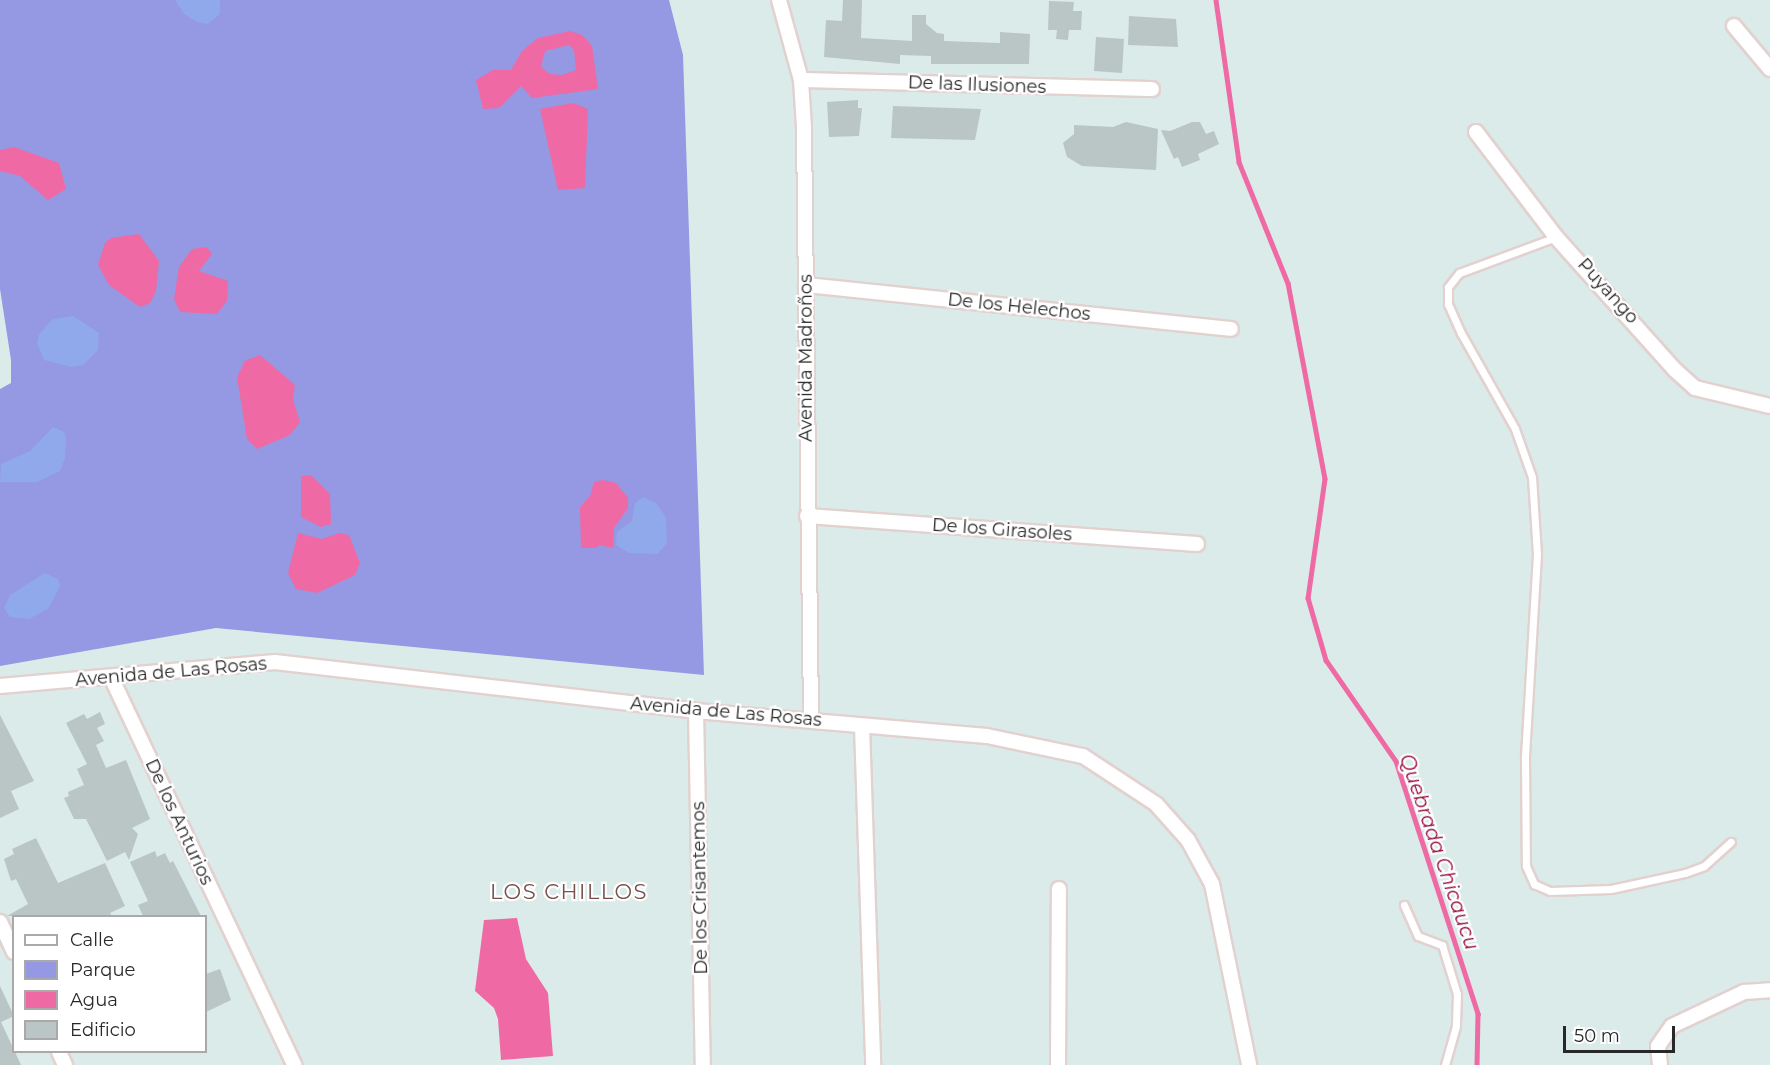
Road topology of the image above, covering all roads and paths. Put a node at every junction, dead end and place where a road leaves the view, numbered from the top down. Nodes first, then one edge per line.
1 (779, 0) edge
2 (1734, 26) dead end
3 (1770, 69) edge
4 (801, 80) junction
5 (1152, 89) dead end
6 (1476, 132) dead end
7 (1556, 237) junction
8 (806, 285) junction
9 (1231, 329) dead end
10 (1770, 406) edge
11 (807, 516) junction
12 (1197, 544) dead end
13 (111, 677) junction
14 (0, 687) edge
15 (696, 711) junction
16 (811, 718) junction
17 (862, 726) junction
18 (1731, 842) dead end
19 (1059, 889) dead end
20 (1404, 905) dead end
21 (0, 922) edge
22 (12, 948) edge
23 (1770, 990) edge
24 (294, 1065) edge
25 (703, 1065) edge
26 (873, 1065) edge
27 (1058, 1065) edge
28 (1249, 1065) edge
29 (1445, 1065) edge
30 (1660, 1065) edge

1 - 4 street, Avenida Madroños
2 - 3 street
4 - 5 street, De las Ilusiones
4 - 8 street, Avenida Madroños
6 - 7 street, Puyango
7 - 10 street, Puyango
7 - 18 lane
8 - 9 street, De los Helechos
8 - 11 street, Avenida Madroños
11 - 12 street, De los Girasoles
11 - 16 street, Avenida Madroños
13 - 14 street, Avenida de Las Rosas
13 - 15 street, Avenida de Las Rosas
13 - 24 street, De los Anturios
15 - 16 street, Avenida de Las Rosas
15 - 25 street, De los Crisantemos
16 - 17 street, Avenida de Las Rosas
17 - 26 street
17 - 28 street, Avenida de Las Rosas
19 - 27 street
20 - 29 lane
21 - 22 street
23 - 30 street

